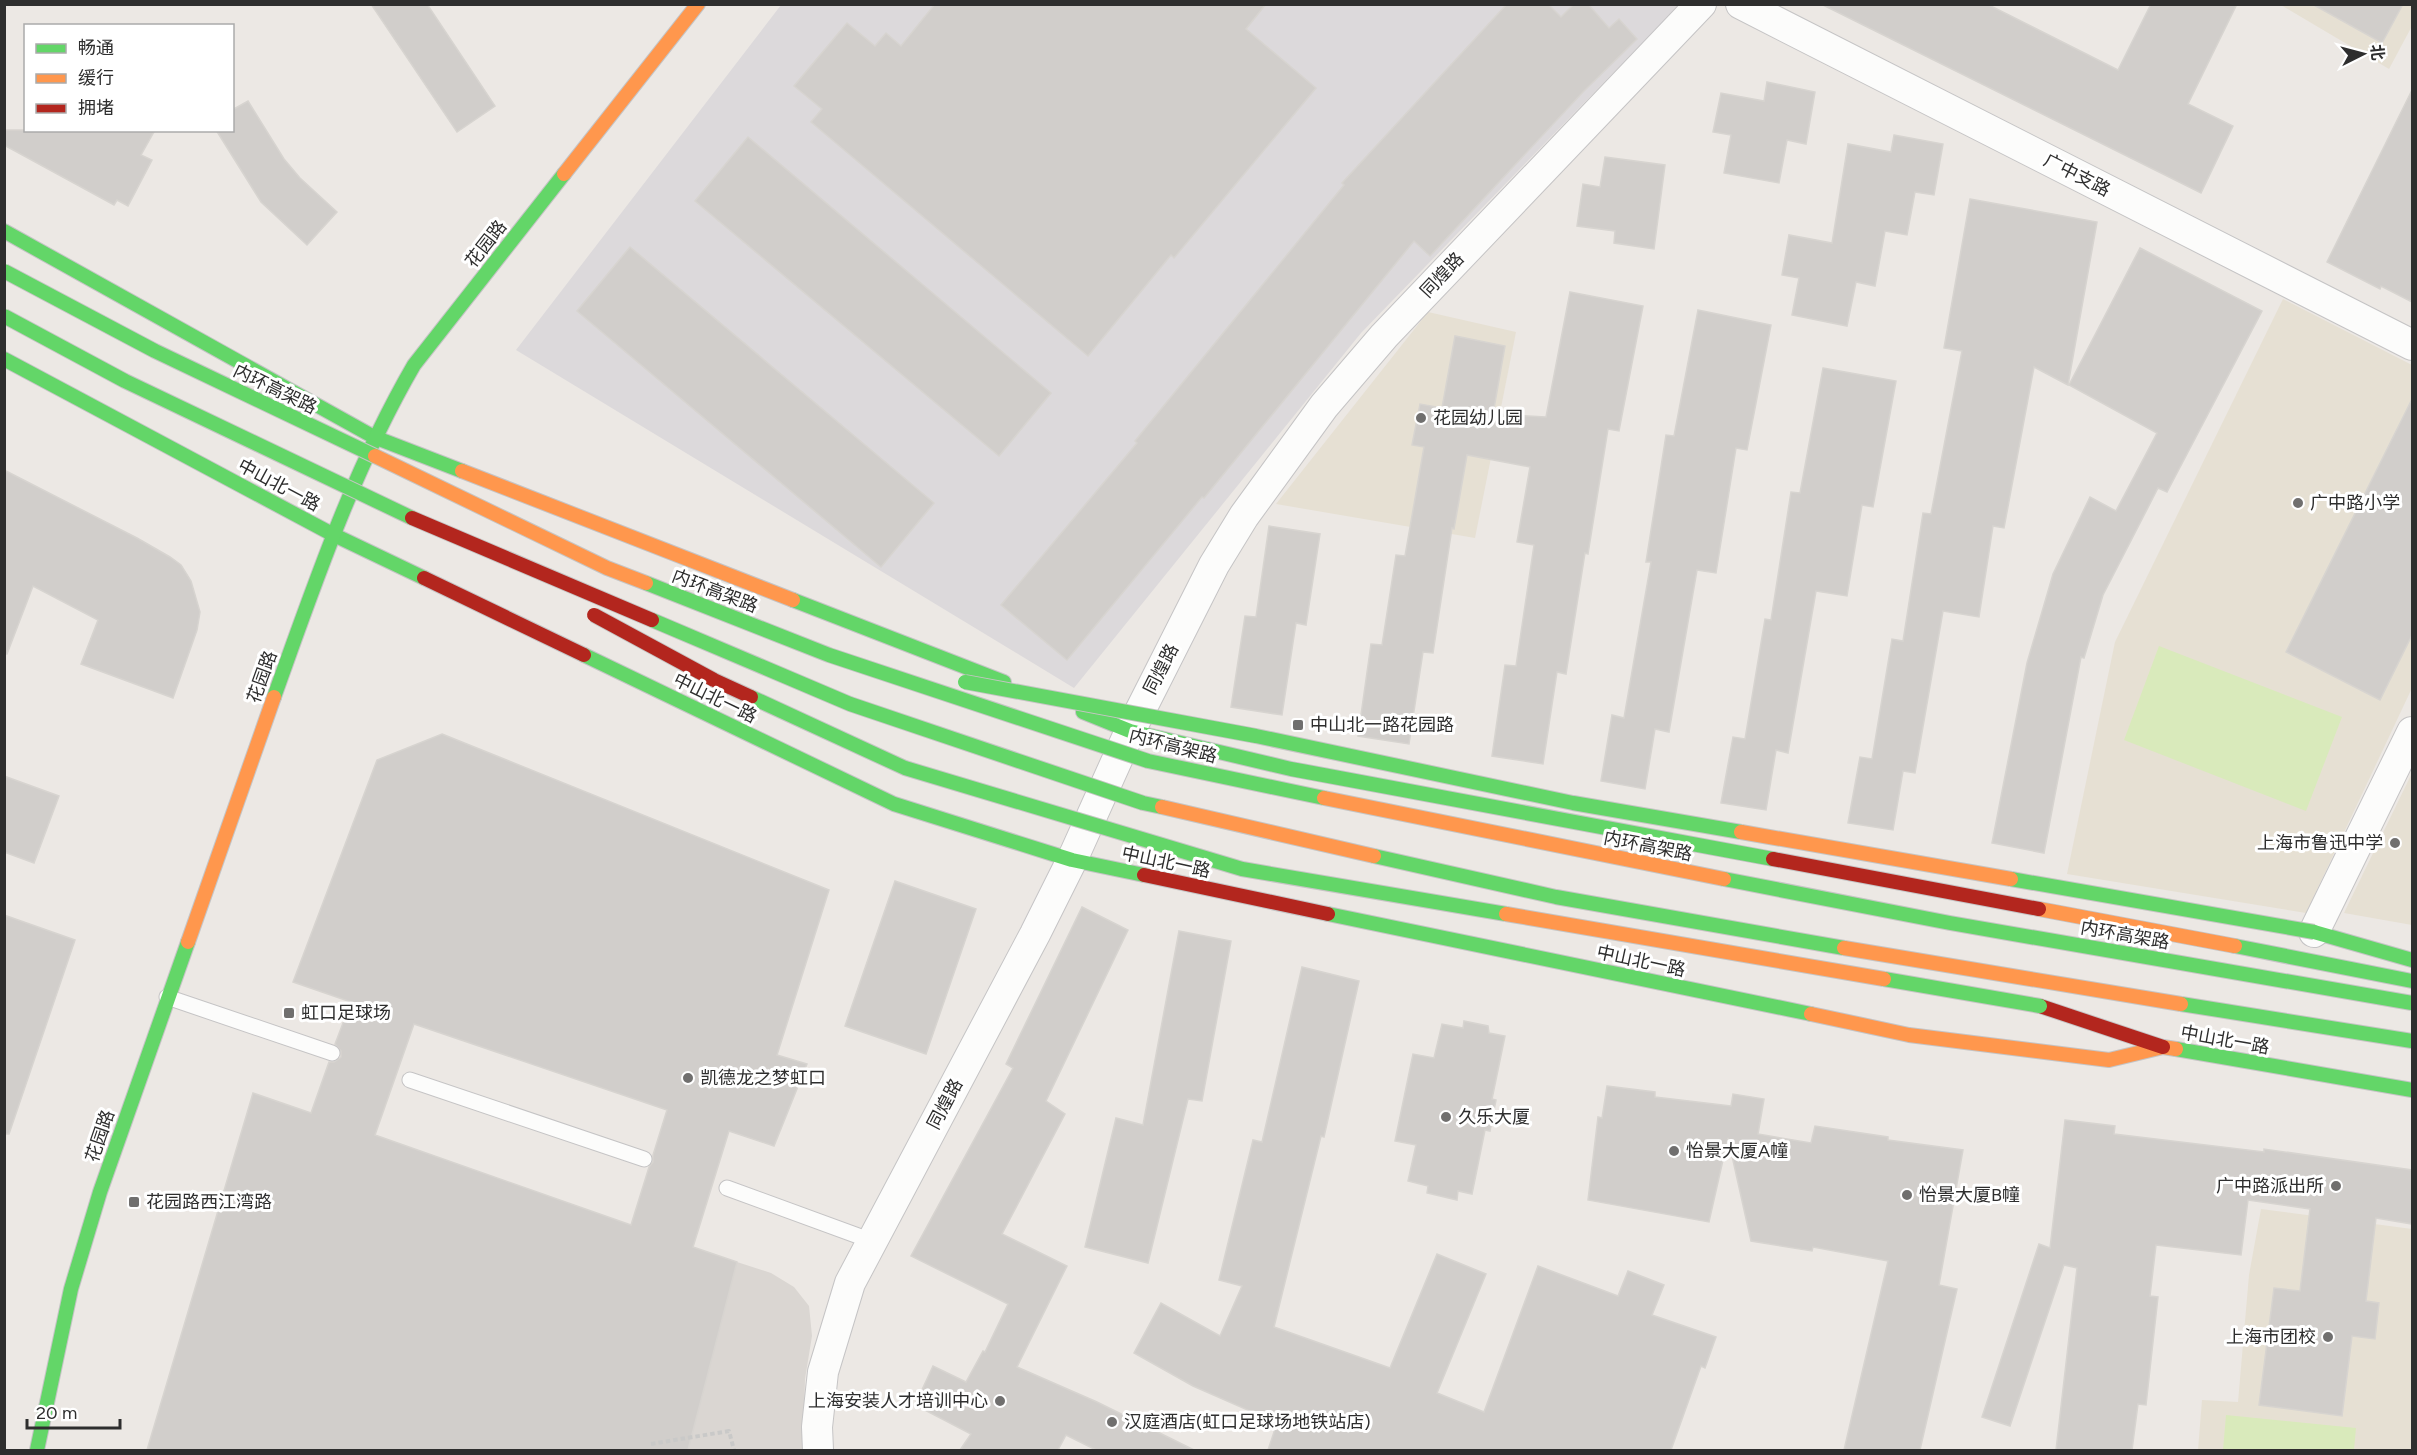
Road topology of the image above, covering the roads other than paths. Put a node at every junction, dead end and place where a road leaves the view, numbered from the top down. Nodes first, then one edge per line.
1 (698, 4) edge
2 (1701, 4) edge
3 (1741, 4) edge
4 (4, 231) edge
5 (4, 271) edge
6 (4, 316) edge
7 (2412, 345) edge
8 (4, 359) edge
9 (374, 437) junction
10 (434, 528) junction
11 (332, 534) junction
12 (559, 595) dead end
13 (580, 607) dead end
14 (829, 655) junction
15 (1130, 730) junction
16 (2412, 732) edge
17 (1072, 860) junction
18 (2314, 932) junction
19 (2412, 960) edge
20 (2412, 981) edge
21 (167, 997) junction
22 (2412, 1003) edge
23 (2412, 1041) edge
24 (2163, 1047) junction
25 (332, 1053) dead end
26 (410, 1080) dead end
27 (2412, 1090) edge
28 (644, 1159) dead end
29 (727, 1188) dead end
30 (872, 1241) junction
31 (37, 1450) edge
32 (818, 1450) edge

1 - 9 main road, 花园路
2 - 15 street, 同煌路
3 - 7 street, 广中支路
4 - 9 main road
5 - 14 main road, 内环高架路, bridge
6 - 10 main road, bridge
8 - 11 main road, 中山北一路
9 - 11 main road, 花园路
9 - 15 main road
10 - 12 main road, bridge
10 - 23 main road, bridge
11 - 17 main road, 中山北一路
11 - 21 main road, 花园路
13 - 24 main road, bridge
14 - 18 main road, bridge
14 - 22 main road, 内环高架路, bridge
15 - 17 street, 同煌路
15 - 20 main road
16 - 18 street
17 - 24 main road, 中山北一路
17 - 30 street, 同煌路
18 - 19 main road
21 - 25 lane
21 - 31 main road, 花园路
24 - 27 main road, 中山北一路
26 - 28 lane
29 - 30 lane
30 - 32 street, 同煌路

